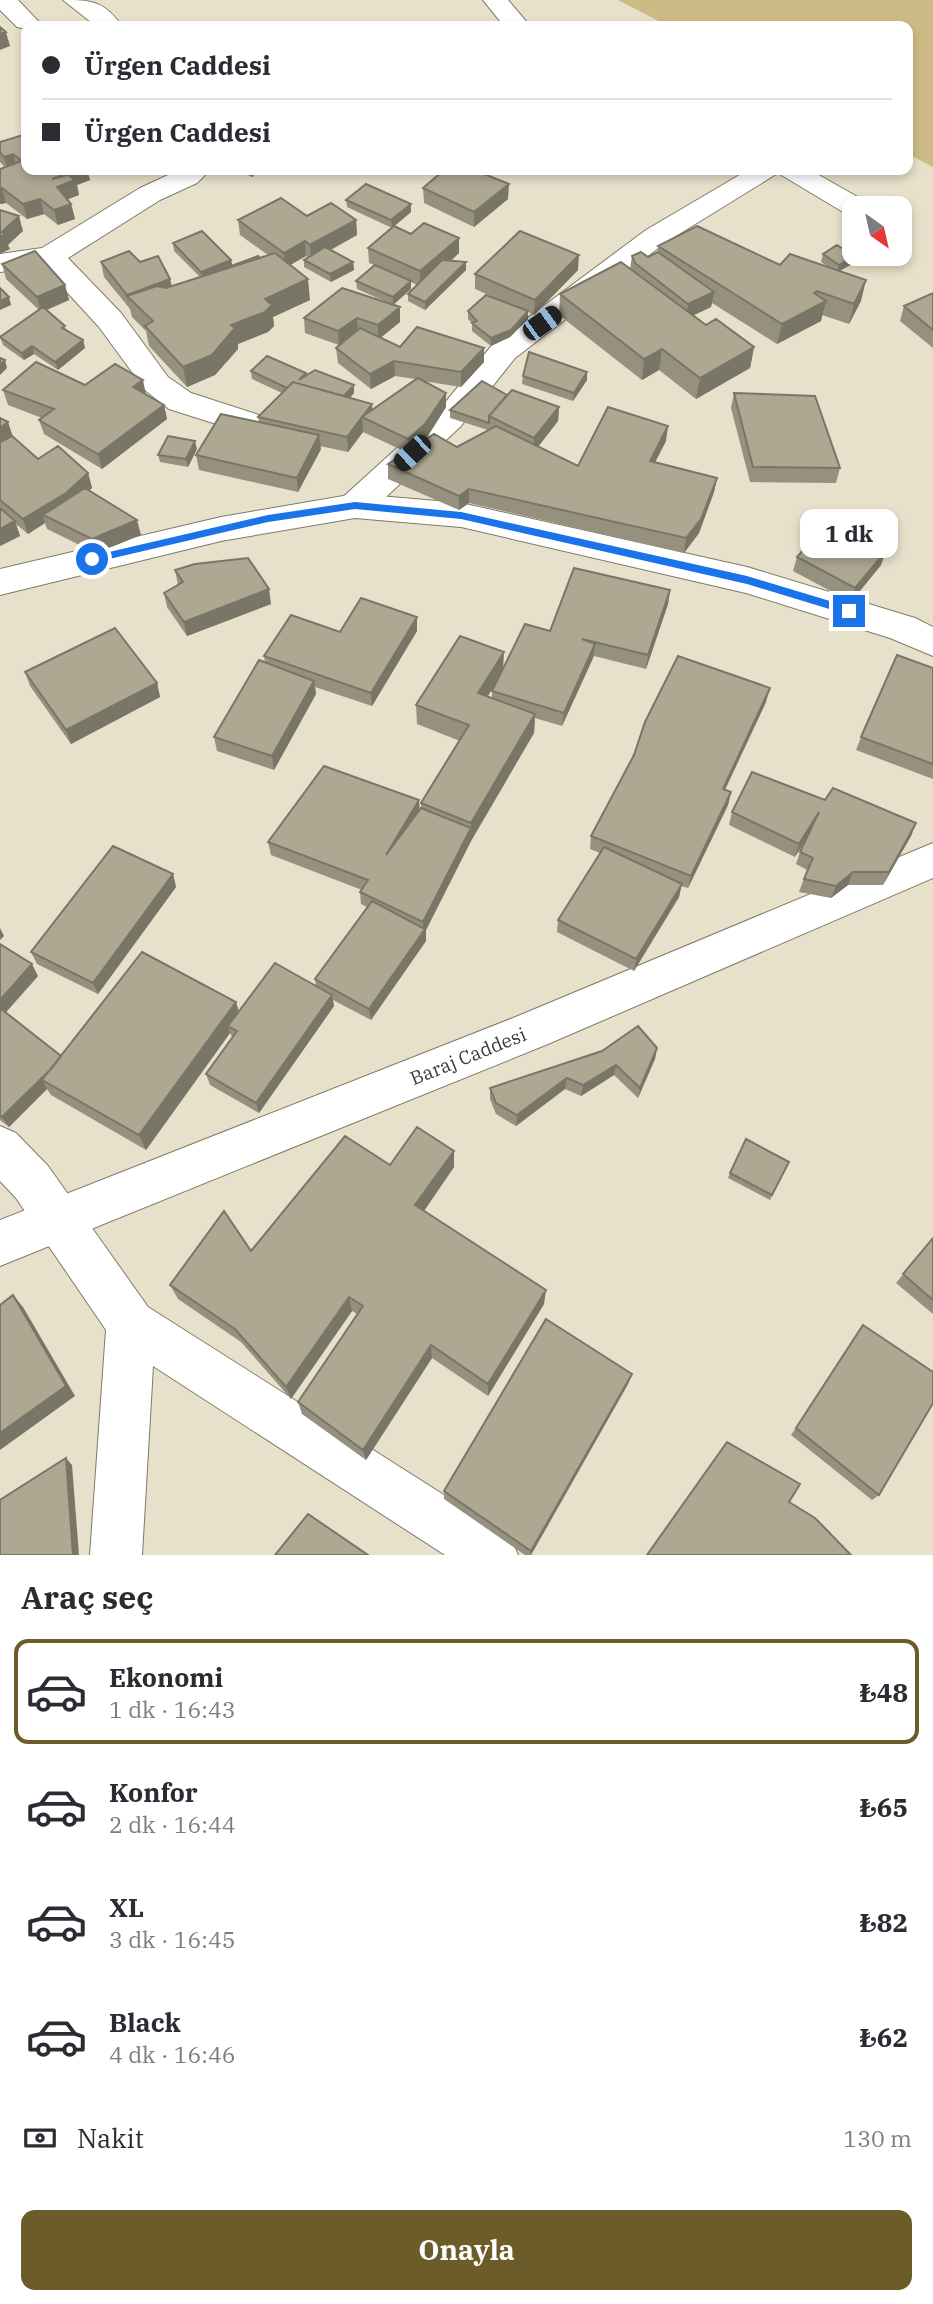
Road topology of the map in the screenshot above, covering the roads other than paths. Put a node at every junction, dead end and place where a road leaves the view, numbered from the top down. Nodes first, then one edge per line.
1 (4, 0) edge
2 (75, 0) edge
3 (495, 0) edge
4 (25, 21) edge
5 (105, 21) edge
6 (513, 21) edge
7 (190, 175) edge
8 (759, 175) edge
9 (799, 175) edge
10 (842, 200) edge
11 (50, 256) junction
12 (0, 263) edge
13 (254, 425) edge
14 (355, 506) junction
15 (0, 582) edge
16 (933, 642) edge
17 (933, 860) edge
18 (0, 1147) edge
19 (60, 1220) junction
20 (0, 1243) edge
21 (131, 1324) junction
22 (116, 1555) edge
23 (492, 1555) edge

1 - 4 street
2 - 5 street
3 - 6 street
7 - 11 street
8 - 14 street
9 - 10 street
11 - 12 street
11 - 13 street
14 - 15 street
14 - 16 street
17 - 19 street, Baraj Caddesi
18 - 19 street
19 - 20 street, Baraj Caddesi
19 - 21 street
21 - 22 street
21 - 23 street

